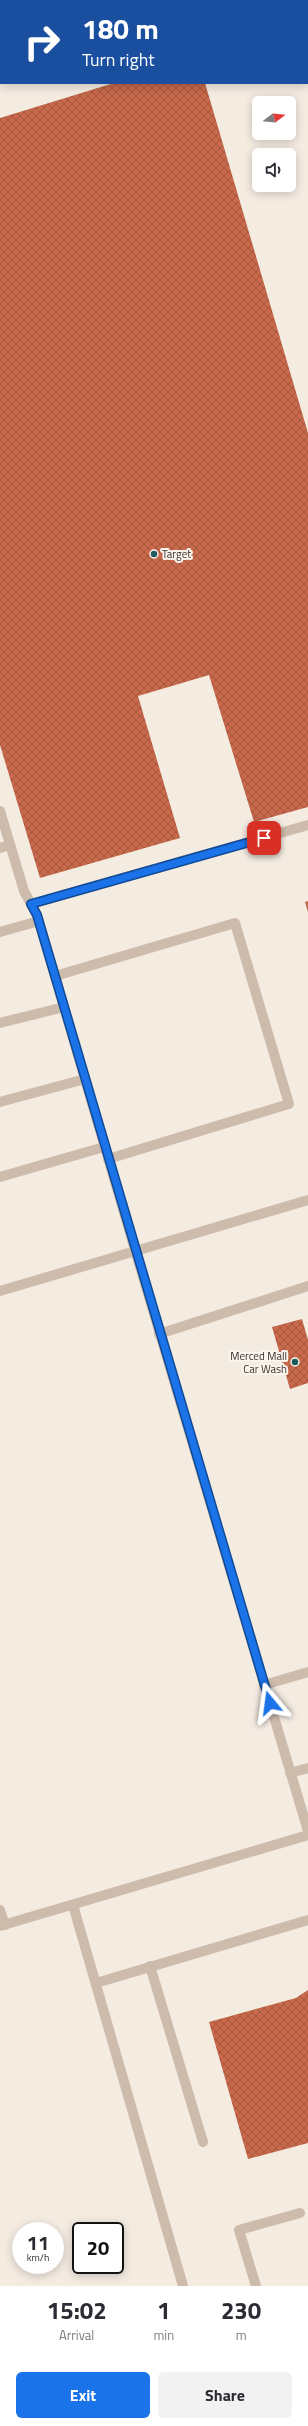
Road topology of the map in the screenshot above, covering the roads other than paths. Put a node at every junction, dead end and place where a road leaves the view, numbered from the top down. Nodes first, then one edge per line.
1 (0, 811) edge
2 (308, 825) edge
3 (5, 846) edge
4 (31, 904) junction
5 (39, 921) junction
6 (0, 932) edge
7 (55, 976) junction
8 (64, 1007) junction
9 (0, 1023) edge
10 (85, 1079) junction
11 (0, 1102) edge
12 (104, 1147) junction
13 (108, 1159) junction
14 (0, 1178) edge
15 (308, 1200) edge
16 (134, 1250) junction
17 (308, 1286) edge
18 (0, 1291) edge
19 (159, 1334) junction
20 (308, 1672) edge
21 (264, 1685) junction
22 (308, 1768) edge
23 (290, 1773) junction
24 (308, 1831) edge
25 (308, 1835) edge
26 (73, 1904) junction
27 (0, 1910) edge
28 (308, 1920) edge
29 (2, 1926) edge
30 (150, 1966) junction
31 (96, 1983) junction
32 (203, 2142) dead end
33 (300, 2213) dead end
34 (184, 2286) edge
35 (256, 2286) edge

1 - 3 street
2 - 4 street
3 - 4 street
4 - 5 street
5 - 6 street
5 - 7 street
7 - 8 street
7 - 13 street
8 - 9 street
8 - 10 street
10 - 11 street
10 - 12 street
12 - 13 street
12 - 14 street
13 - 16 street
15 - 16 street
16 - 18 street
16 - 19 street
17 - 19 street
19 - 21 street
20 - 21 street
21 - 23 street
22 - 23 street
23 - 24 street
25 - 26 street
26 - 29 street
26 - 31 street
27 - 29 street
28 - 30 street
30 - 31 street
30 - 32 street
31 - 34 street
33 - 35 street

